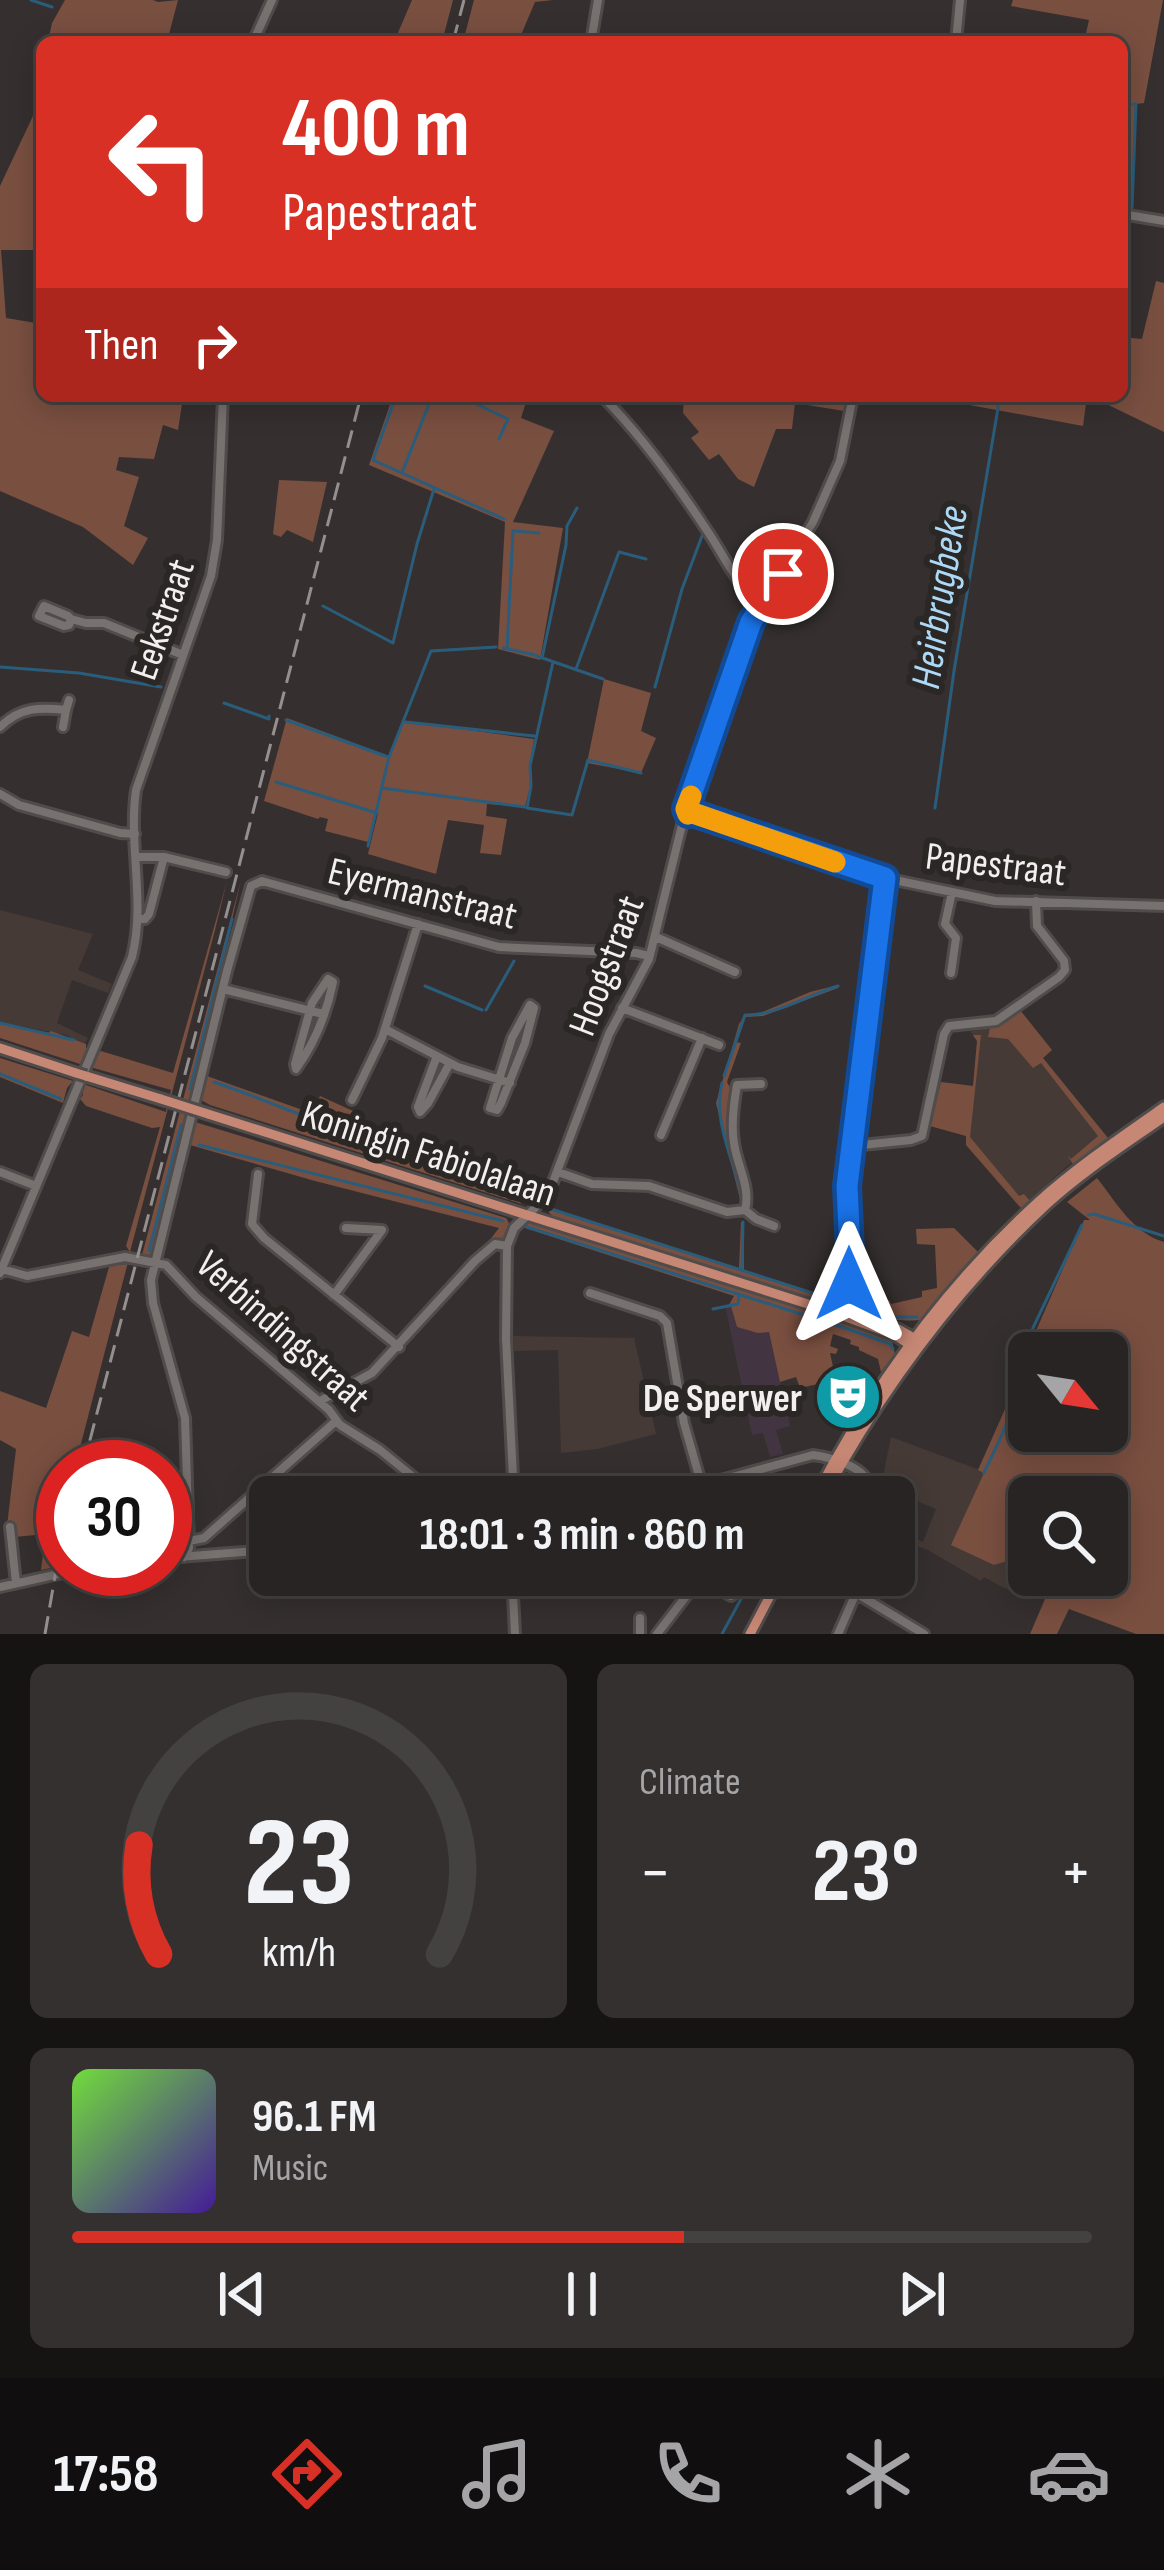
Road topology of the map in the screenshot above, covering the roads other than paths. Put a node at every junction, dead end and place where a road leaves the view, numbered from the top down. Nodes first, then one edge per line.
1 (272, 0) edge
2 (598, 0) edge
3 (960, 0) edge
4 (257, 36) edge
5 (592, 36) edge
6 (957, 36) edge
7 (1128, 215) edge
8 (1164, 220) edge
9 (223, 402) edge
10 (607, 402) edge
11 (852, 402) edge
12 (762, 603) junction
13 (71, 620) dead end
14 (183, 655) junction
15 (0, 727) edge
16 (63, 727) dead end
17 (0, 794) edge
18 (688, 814) junction
19 (135, 834) junction
20 (164, 856) junction
21 (136, 857) junction
22 (226, 872) dead end
23 (885, 878) junction
24 (952, 892) junction
25 (1036, 901) junction
26 (1164, 905) edge
27 (139, 919) junction
28 (418, 924) junction
29 (656, 937) junction
30 (650, 956) junction
31 (736, 972) dead end
32 (951, 974) dead end
33 (223, 989) junction
34 (622, 1007) junction
35 (310, 1010) junction
36 (323, 1014) junction
37 (385, 1029) junction
38 (512, 1038) junction
39 (702, 1038) junction
40 (526, 1043) junction
41 (719, 1045) dead end
42 (0, 1048) edge
43 (437, 1056) junction
44 (450, 1063) junction
45 (499, 1079) junction
46 (510, 1083) junction
47 (761, 1084) dead end
48 (352, 1100) dead end
49 (1164, 1107) edge
50 (1164, 1117) edge
51 (661, 1136) dead end
52 (852, 1146) junction
53 (0, 1172) edge
54 (558, 1172) junction
55 (258, 1174) dead end
56 (36, 1186) junction
57 (547, 1193) junction
58 (745, 1210) junction
59 (526, 1215) junction
60 (545, 1221) junction
61 (774, 1226) dead end
62 (346, 1228) dead end
63 (507, 1246) junction
64 (154, 1263) junction
65 (1, 1271) edge
66 (590, 1293) dead end
67 (334, 1294) junction
68 (835, 1312) junction
69 (916, 1344) junction
70 (399, 1347) junction
71 (320, 1401) junction
72 (336, 1421) junction
73 (186, 1440) edge
74 (838, 1462) junction
75 (412, 1476) edge
76 (513, 1476) edge
77 (698, 1476) edge
78 (728, 1476) edge
79 (830, 1476) edge
80 (863, 1476) edge
81 (10, 1527) dead end
82 (192, 1540) edge
83 (249, 1552) edge
84 (192, 1556) edge
85 (36, 1579) edge
86 (16, 1583) junction
87 (0, 1587) edge
88 (513, 1596) edge
89 (686, 1596) edge
90 (767, 1596) edge
91 (855, 1596) edge
92 (861, 1596) edge
93 (640, 1618) dead end
94 (515, 1634) edge
95 (640, 1634) edge
96 (656, 1634) edge
97 (747, 1634) edge
98 (838, 1634) edge
99 (924, 1634) edge

1 - 4 street
2 - 5 street
3 - 6 street
7 - 8 street
9 - 14 street, Eekstraat
10 - 12 street
11 - 12 street, Hoogstraat
12 - 18 street, Hoogstraat
13 - 14 street
14 - 19 street, Eekstraat
15 - 16 street
17 - 19 street
18 - 23 street, Papestraat
18 - 29 street, Hoogstraat
19 - 21 street, Eekstraat
20 - 21 street
20 - 22 street
20 - 27 street, Eekstraat
21 - 27 street, Eekstraat
23 - 24 street, Papestraat
23 - 52 street
24 - 25 street, Papestraat
24 - 32 street
25 - 26 street, Papestraat
25 - 52 street
27 - 56 street, Eekstraat
28 - 30 street, Eyermanstraat
28 - 33 street, Eyermanstraat
28 - 37 street
29 - 30 street, Hoogstraat
29 - 31 street
30 - 34 street, Hoogstraat
33 - 35 street
33 - 64 street
34 - 39 street
34 - 54 street, Hoogstraat
35 - 36 street
35 - 36 street
35 - 36 street
37 - 43 street
37 - 48 street
38 - 40 street
38 - 40 street
38 - 45 street
39 - 41 street
39 - 51 street
40 - 46 street
42 - 59 main road, Koningin Fabiolalaan, bridge
43 - 44 street
43 - 44 street
44 - 45 street
45 - 46 street
45 - 46 street
47 - 58 street
49 - 69 main road
50 - 69 main road
52 - 68 street
53 - 56 street
54 - 57 street, Hoogstraat
54 - 58 street
55 - 67 street
56 - 65 street, Eekstraat
57 - 59 street, Hoogstraat
57 - 60 street
58 - 61 street
59 - 60 main road, Koningin Fabiolalaan
59 - 63 street, Hoogstraat
60 - 68 main road, Koningin Fabiolalaan
62 - 67 street
63 - 70 street
63 - 76 street
64 - 65 street, Verbindingstraat
64 - 71 street, Verbindingstraat
64 - 73 street
66 - 77 street
67 - 70 street
68 - 69 main road, Koningin Fabiolalaan
69 - 74 main road
69 - 74 main road
70 - 71 street
71 - 72 street, Verbindingstraat
72 - 75 street, Verbindingstraat
72 - 82 street
74 - 78 street
74 - 79 main road
74 - 80 street
81 - 86 street
83 - 84 street
85 - 86 street
86 - 87 street
88 - 94 street
89 - 96 street
90 - 97 main road
91 - 98 street
92 - 99 street
93 - 95 street

